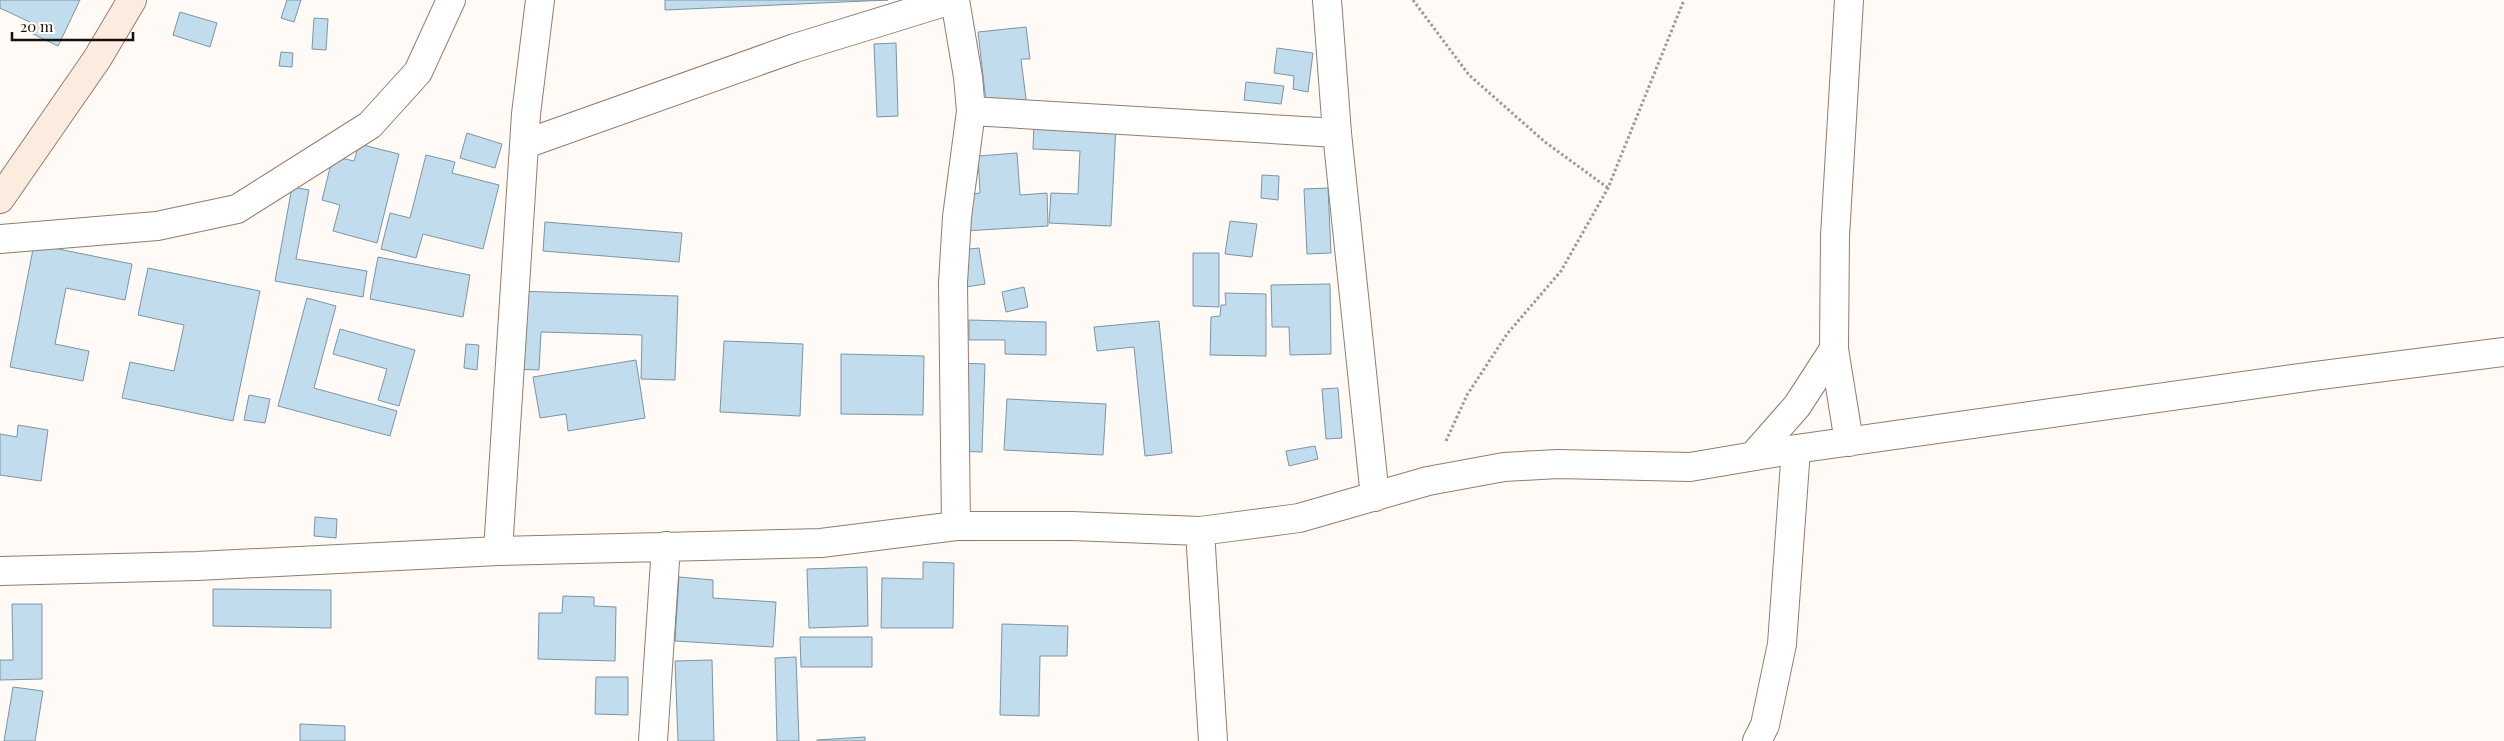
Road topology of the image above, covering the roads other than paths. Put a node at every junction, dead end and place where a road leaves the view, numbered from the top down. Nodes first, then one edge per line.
1 (132, 0) edge
2 (451, 0) edge
3 (540, 0) edge
4 (950, 0) edge
5 (955, 0) edge
6 (1327, 0) edge
7 (1849, 0) edge
8 (971, 111) junction
9 (1337, 132) junction
10 (524, 144) junction
11 (0, 199) edge
12 (0, 239) edge
13 (1834, 349) junction
14 (2504, 352) edge
15 (1849, 442) junction
16 (1796, 449) junction
17 (1753, 456) junction
18 (1375, 497) junction
19 (956, 526) junction
20 (1200, 531) junction
21 (666, 546) junction
22 (498, 552) junction
23 (0, 571) edge
24 (654, 741) edge
25 (1212, 741) edge
26 (1757, 741) edge

1 - 11 street
2 - 12 street
3 - 10 street
4 - 10 street
5 - 8 street
6 - 9 street
7 - 13 street
8 - 9 street
8 - 19 street
9 - 18 street
10 - 22 street
13 - 15 street
13 - 17 street
14 - 15 street
15 - 16 street
16 - 17 street
16 - 26 street
17 - 18 street
18 - 20 street
19 - 20 street
19 - 21 street
20 - 25 street
21 - 22 street
21 - 24 street
22 - 23 street

